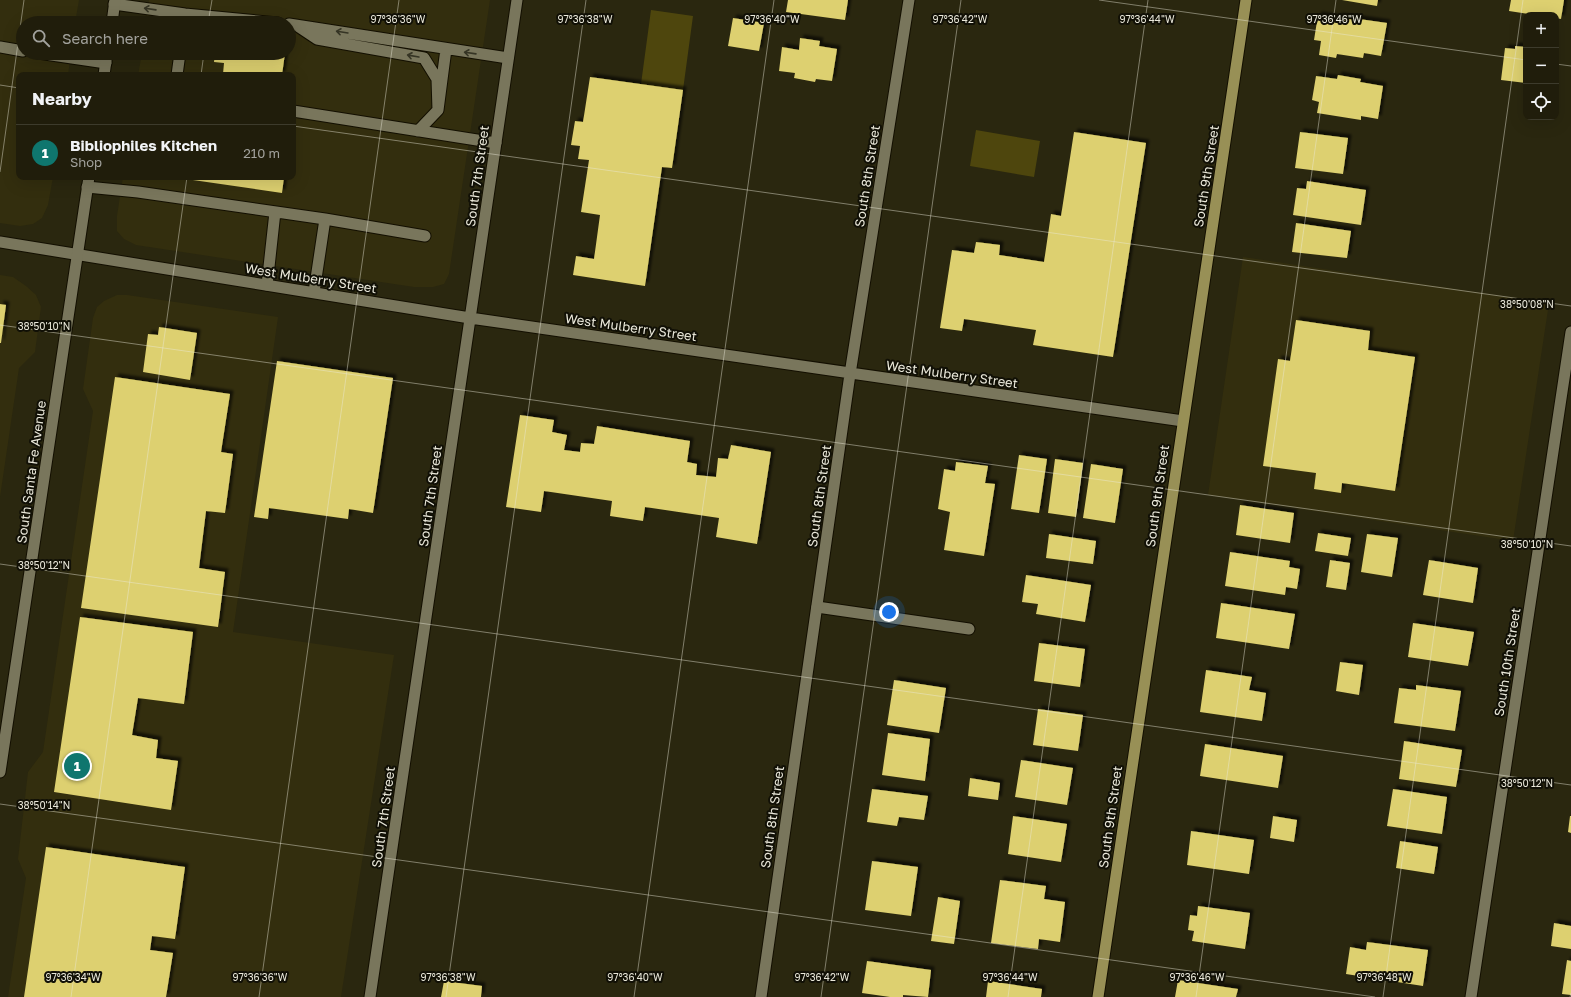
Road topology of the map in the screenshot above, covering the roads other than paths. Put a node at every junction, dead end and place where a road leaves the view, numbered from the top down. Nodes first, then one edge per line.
1 (518, 0) edge
2 (910, 0) edge
3 (1246, 0) edge
4 (115, 2) edge
5 (113, 16) edge
6 (176, 16) edge
7 (296, 25) edge
8 (296, 26) edge
9 (0, 47) edge
10 (446, 49) junction
11 (16, 50) edge
12 (508, 58) junction
13 (107, 60) edge
14 (179, 60) edge
15 (105, 72) edge
16 (177, 72) edge
17 (438, 110) junction
18 (296, 111) edge
19 (418, 131) junction
20 (496, 143) junction
21 (88, 182) edge
22 (275, 212) junction
23 (325, 219) junction
24 (425, 236) dead end
25 (0, 242) edge
26 (77, 254) junction
27 (267, 284) junction
28 (314, 292) junction
29 (470, 318) junction
30 (1571, 332) edge
31 (850, 374) junction
32 (1183, 421) junction
33 (817, 607) junction
34 (969, 629) dead end
35 (0, 772) edge
36 (370, 997) edge
37 (761, 997) edge
38 (1098, 997) edge
39 (1471, 997) edge

1 - 12 street, South 7th Street
2 - 31 street, South 8th Street
3 - 32 main road, South 9th Street
4 - 5 street
6 -> 4 street
10 -> 7 street
17 -> 8 street
9 - 11 street
12 -> 10 street
10 - 17 street
12 - 20 street, South 7th Street
13 - 15 street
14 - 16 street
17 - 19 street
18 - 19 street
19 - 20 street
20 - 29 street, South 7th Street
21 - 22 street
21 - 26 street, South Santa Fe Avenue
22 - 23 street
22 - 27 street
23 - 24 street
23 - 28 street
25 - 26 street, West Mulberry Street
26 - 27 street, West Mulberry Street
26 - 35 street, South Santa Fe Avenue
27 - 28 street, West Mulberry Street
28 - 29 street, West Mulberry Street
29 - 31 street, West Mulberry Street
29 - 36 street, South 7th Street
30 - 39 street, South 10th Street
31 - 32 street, West Mulberry Street
31 - 33 street, South 8th Street
32 - 38 main road, South 9th Street
33 - 34 street
33 - 37 street, South 8th Street

